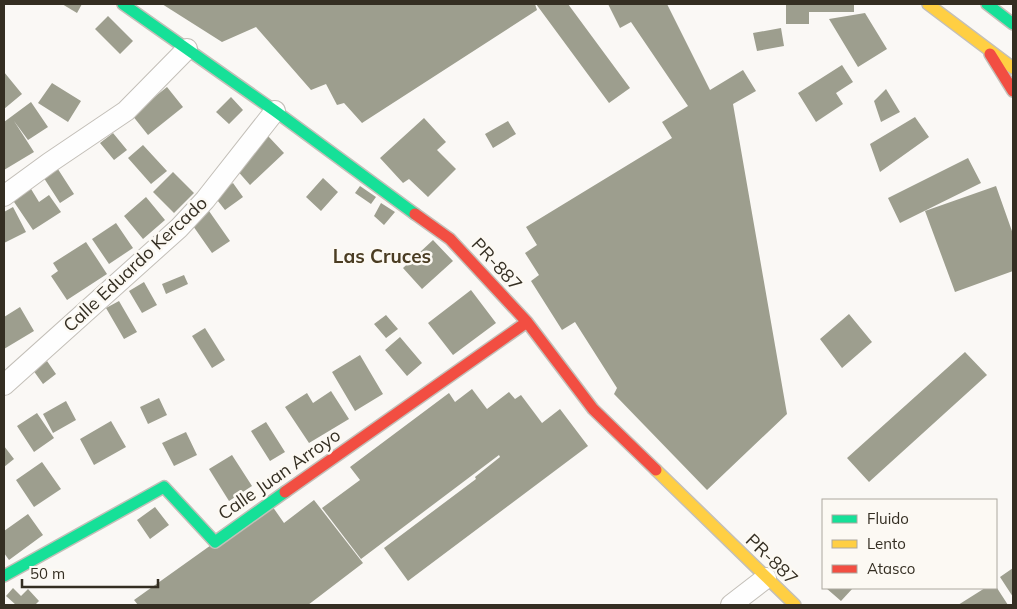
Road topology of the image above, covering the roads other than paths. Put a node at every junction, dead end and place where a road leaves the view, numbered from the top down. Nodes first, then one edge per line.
1 (123, 4) edge
2 (928, 4) edge
3 (988, 4) edge
4 (1013, 12) edge
5 (1013, 24) edge
6 (983, 45) junction
7 (187, 49) junction
8 (1013, 68) edge
9 (1013, 91) edge
10 (275, 111) junction
11 (4, 196) edge
12 (526, 322) junction
13 (4, 385) edge
14 (4, 576) edge
15 (766, 578) junction
16 (731, 605) edge
17 (795, 605) edge

1 - 7 main road, PR-887
2 - 6 main road
3 - 4 main road
3 - 5 main road
6 - 8 main road
6 - 9 main road
7 - 10 main road, PR-887
7 - 11 street
10 - 12 main road, PR-887
10 - 13 street, Calle Eduardo Kercado
12 - 14 main road, Calle Juan Arroyo
12 - 15 main road, PR-887
15 - 16 street
15 - 17 main road, PR-887

